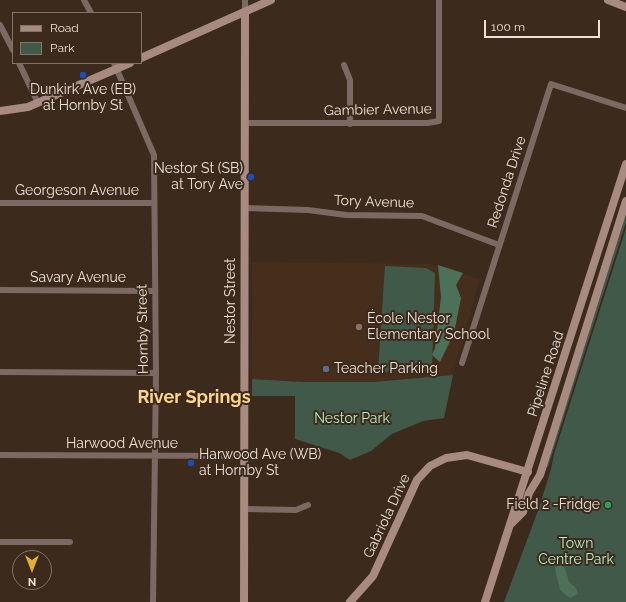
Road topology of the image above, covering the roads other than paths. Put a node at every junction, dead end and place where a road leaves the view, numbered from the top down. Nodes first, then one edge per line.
1 (84, 0) edge
2 (245, 0) edge
3 (271, 0) edge
4 (439, 0) edge
5 (608, 0) edge
6 (626, 7) edge
7 (90, 12) edge
8 (245, 12) junction
9 (0, 25) edge
10 (12, 48) edge
11 (142, 58) edge
12 (19, 64) edge
13 (125, 64) edge
14 (344, 65) dead end
15 (115, 66) edge
16 (38, 103) junction
17 (626, 108) edge
18 (0, 111) edge
19 (244, 123) junction
20 (350, 124) junction
21 (626, 164) edge
22 (626, 202) edge
23 (0, 203) edge
24 (154, 203) junction
25 (244, 208) junction
26 (499, 245) junction
27 (0, 290) edge
28 (155, 291) junction
29 (462, 363) dead end
30 (0, 372) edge
31 (156, 373) junction
32 (0, 455) edge
33 (155, 456) junction
34 (244, 456) junction
35 (528, 472) junction
36 (308, 504) dead end
37 (244, 509) junction
38 (511, 525) junction
39 (0, 542) edge
40 (70, 542) dead end
41 (489, 592) junction
42 (153, 602) edge
43 (244, 602) edge
44 (350, 602) edge
45 (485, 602) edge
46 (491, 602) edge

1 - 7 street
2 - 8 street, Nestor Street
3 - 8 street
4 - 20 street, Gambier Avenue
5 - 6 street
8 - 11 street
8 - 19 street, Nestor Street
9 - 10 street
12 - 16 street
13 - 15 street
14 - 20 street
15 - 16 street
15 - 24 street, Hornby Street
16 - 18 street
17 - 26 street, Redonda Drive
19 - 20 street, Gambier Avenue
19 - 25 street, Nestor Street
21 - 35 street, Pipeline Road
22 - 38 street, Pipeline Road
23 - 24 street, Georgeson Avenue
24 - 28 street, Hornby Street
25 - 26 street, Tory Avenue
25 - 34 street, Nestor Street
26 - 29 street, Redonda Drive
27 - 28 street, Savary Avenue
28 - 31 street, Hornby Street
30 - 31 street
31 - 33 street, Hornby Street
32 - 33 street, Harwood Avenue
33 - 34 street, Harwood Avenue
33 - 42 street, Hornby Street
34 - 37 street, Nestor Street
35 - 38 street, Pipeline Road
35 - 44 street, Gabriola Drive
36 - 37 street
37 - 43 street, Nestor Street
38 - 41 street, Pipeline Road
39 - 40 street
41 - 45 street, Pipeline Road
41 - 46 street, Pipeline Road

